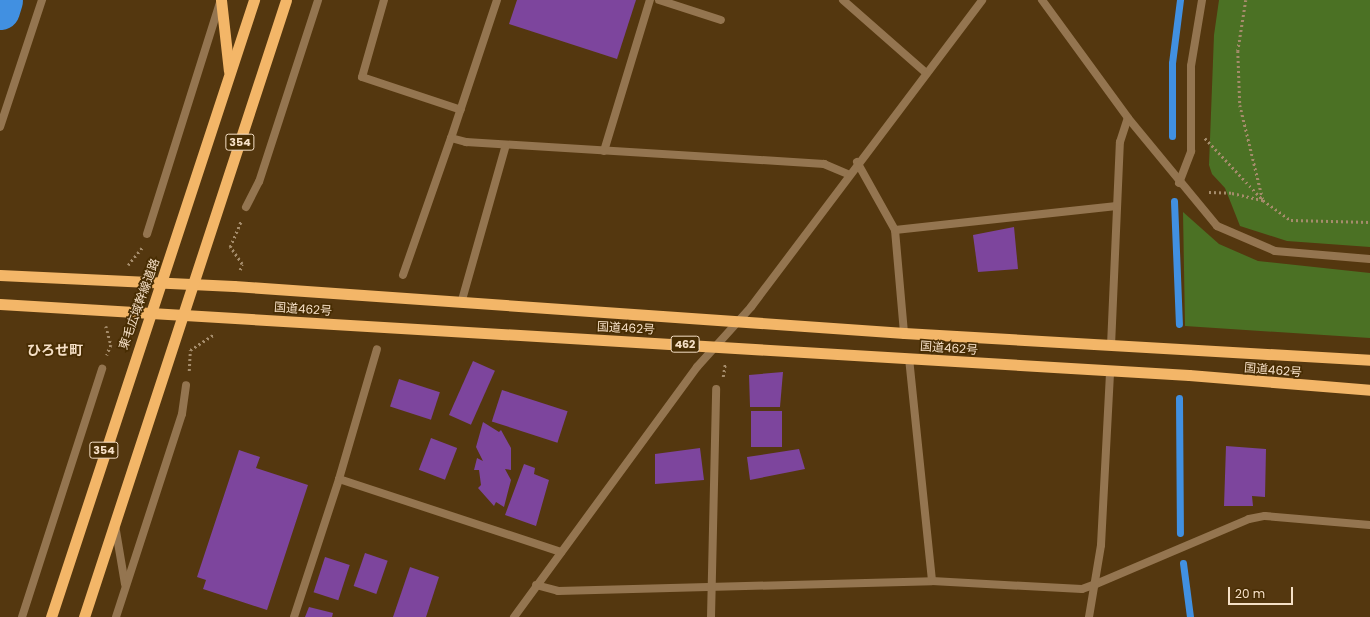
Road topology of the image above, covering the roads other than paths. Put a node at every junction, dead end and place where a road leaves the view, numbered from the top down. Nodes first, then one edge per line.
1 (42, 0) edge
2 (221, 0) edge
3 (254, 0) edge
4 (286, 0) edge
5 (318, 0) edge
6 (384, 0) edge
7 (497, 0) edge
8 (650, 0) edge
9 (659, 0) edge
10 (843, 0) edge
11 (982, 0) edge
12 (1042, 0) edge
13 (1202, 0) edge
14 (721, 20) dead end
15 (926, 73) junction
16 (229, 75) junction
17 (461, 110) junction
18 (1128, 118) junction
19 (0, 127) edge
20 (451, 138) junction
21 (506, 145) junction
22 (604, 151) junction
23 (857, 162) junction
24 (848, 174) junction
25 (1179, 182) junction
26 (1117, 206) junction
27 (246, 207) road end
28 (895, 230) junction
29 (147, 234) dead end
30 (1370, 259) edge
31 (0, 275) edge
32 (403, 275) dead end
33 (160, 284) junction
34 (192, 284) junction
35 (462, 300) junction
36 (0, 304) edge
37 (148, 314) junction
38 (182, 316) junction
39 (738, 322) junction
40 (904, 334) junction
41 (716, 346) junction
42 (1110, 346) junction
43 (377, 349) dead end
44 (909, 358) junction
45 (1370, 360) edge
46 (102, 369) dead end
47 (1110, 371) junction
48 (186, 385) dead end
49 (716, 389) dead end
50 (1370, 390) edge
51 (339, 479) junction
52 (115, 524) junction
53 (1370, 525) edge
54 (561, 552) junction
55 (932, 581) junction
56 (712, 584) junction
57 (1096, 584) junction
58 (536, 585) junction
59 (126, 587) junction
60 (22, 617) edge
61 (51, 617) edge
62 (84, 617) edge
63 (116, 617) edge
64 (294, 617) edge
65 (514, 617) edge
66 (711, 617) edge
67 (1089, 617) edge

1 - 19 street
2 - 16 highway
2 - 29 street
3 - 16 highway, 東毛広域幹線道路 / 354
4 - 34 highway, 354
5 - 27 street
6 - 17 street
7 - 17 street
8 - 22 street
9 - 14 street
10 - 15 street
11 - 15 street
12 - 18 street
13 - 25 street
15 - 23 street
16 - 33 highway, 東毛広域幹線道路 / 354
17 - 20 street
18 - 25 street
18 - 26 street
20 - 21 street
20 - 32 street
21 - 22 street
21 - 35 street
22 - 24 street
23 - 24 street
23 - 28 street
24 - 39 street
25 - 30 street
26 - 28 street
26 - 42 street
28 - 40 street
31 - 33 highway, 国道462号 / 462
33 - 34 highway, 国道462号 / 462
33 - 37 highway, 東毛広域幹線道路 / 354
34 - 35 highway, 国道462号 / 462
34 - 38 highway, 354
35 - 39 highway, 国道462号 / 462
36 - 37 highway, 国道462号 / 462
37 - 38 highway, 国道462号 / 462
37 - 61 highway, 東毛広域幹線道路 / 354
38 - 41 highway, 国道462号 / 462
38 - 52 highway, 354
39 - 40 highway, 国道462号 / 462
39 - 41 street
40 - 42 highway, 国道462号 / 462
41 - 44 highway, 国道462号 / 462
41 - 54 street
42 - 45 highway, 国道462号 / 462
43 - 51 street
44 - 47 highway, 国道462号 / 462
44 - 55 street
46 - 60 street
47 - 50 highway, 国道462号 / 462
47 - 57 street
48 - 59 street
49 - 56 street
51 - 54 street
51 - 64 street
52 - 59 street
52 - 62 highway, 354
53 - 57 street
54 - 58 street
55 - 56 street
55 - 57 street
56 - 58 street
56 - 66 street
57 - 67 street
58 - 65 street
59 - 63 street

